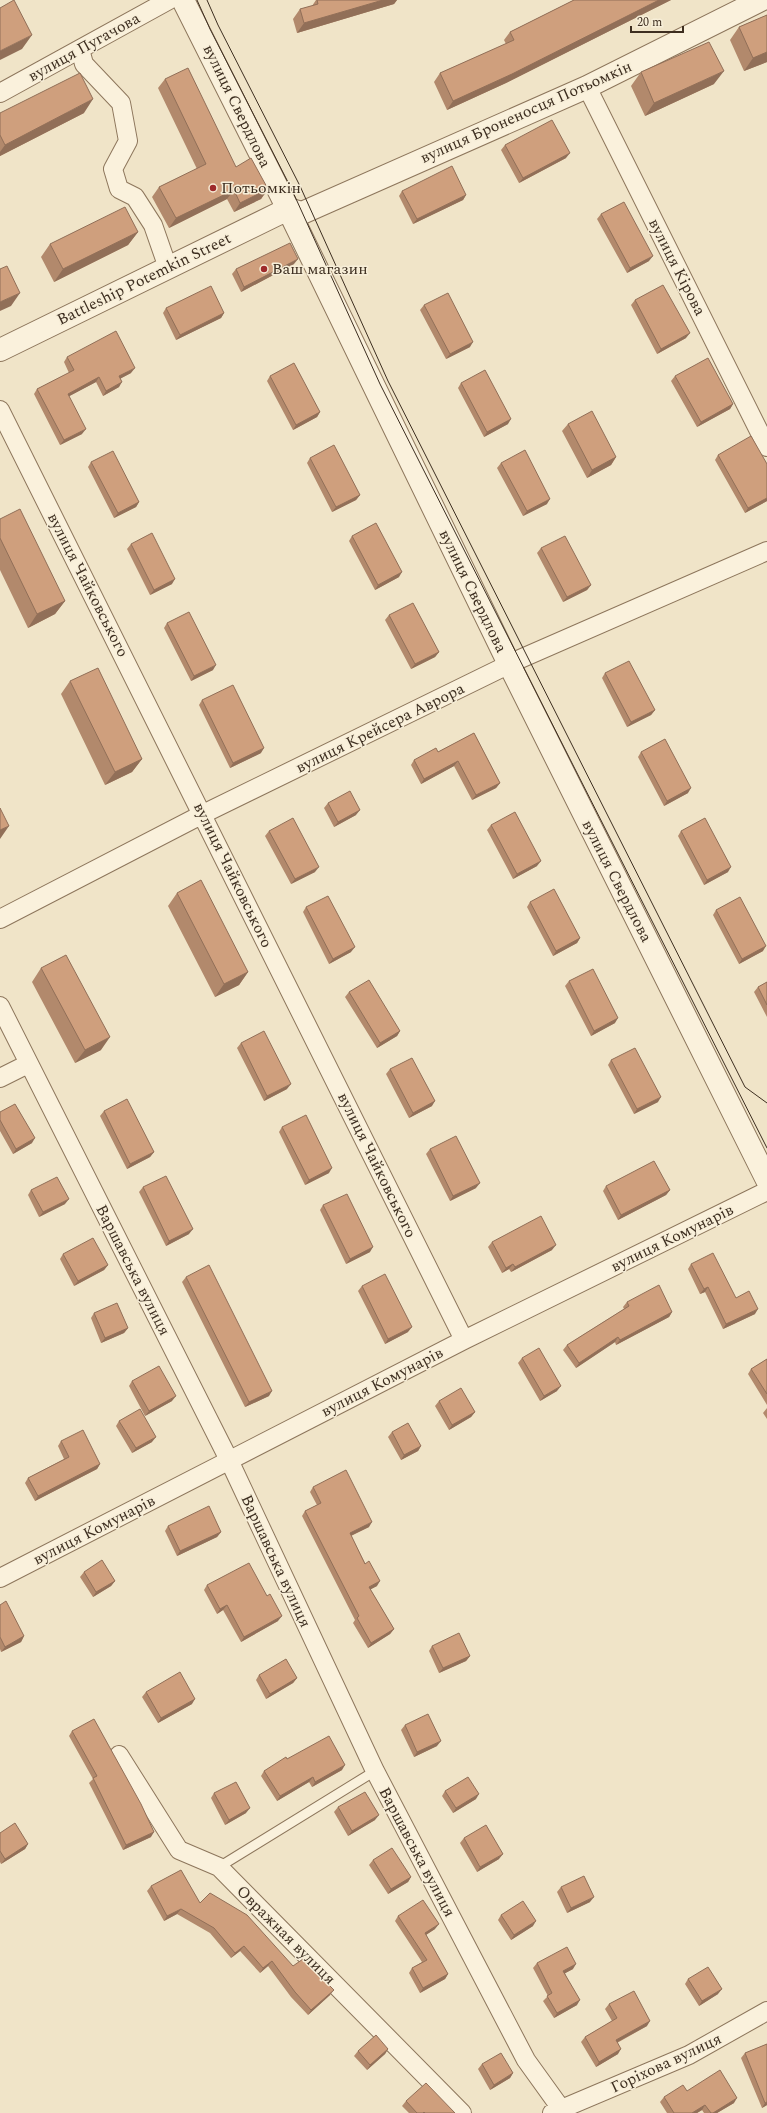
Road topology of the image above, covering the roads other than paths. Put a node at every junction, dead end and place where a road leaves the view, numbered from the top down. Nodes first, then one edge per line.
1 (169, 0) edge
2 (183, 0) edge
3 (761, 0) edge
4 (80, 49) junction
5 (588, 87) junction
6 (0, 93) edge
7 (288, 209) junction
8 (168, 268) junction
9 (0, 350) edge
10 (0, 410) edge
11 (767, 447) edge
12 (767, 551) edge
13 (510, 666) junction
14 (202, 814) junction
15 (0, 919) edge
16 (0, 1006) edge
17 (28, 1064) junction
18 (0, 1078) edge
19 (767, 1180) edge
20 (767, 1191) edge
21 (464, 1340) junction
22 (229, 1460) junction
23 (0, 1578) edge
24 (119, 1755) dead end
25 (375, 1771) junction
26 (219, 1867) junction
27 (767, 2011) edge
28 (557, 2111) edge
29 (462, 2113) edge

1 - 4 street, вулиця Пугачова
2 - 7 street, вулиця Свердлова
3 - 5 street, вулиця Броненосця Потьомкін
4 - 6 street, вулиця Пугачова
4 - 8 street
5 - 7 street, вулиця Броненосця Потьомкін
5 - 11 street, вулиця Кірова
7 - 8 street, Battleship Potemkin Street
7 - 13 street, вулиця Свердлова
8 - 9 street, Battleship Potemkin Street
10 - 14 street, вулиця Чайковського
12 - 13 street, вулиця Крейсера Аврора
13 - 14 street, вулиця Крейсера Аврора
13 - 19 street, вулиця Свердлова
14 - 15 street, вулиця Крейсера Аврора
14 - 21 street, вулиця Чайковського
16 - 17 street, Варшавська вулиця
17 - 18 street
17 - 22 street, Варшавська вулиця
20 - 21 street, вулиця Комунарів
21 - 22 street, вулиця Комунарів
22 - 23 street, вулиця Комунарів
22 - 25 street, Варшавська вулиця
24 - 26 street, Овражная вулиця
25 - 26 lane
25 - 28 street, Варшавська вулиця
26 - 29 street, Овражная вулиця
27 - 28 street, Горіхова вулиця

